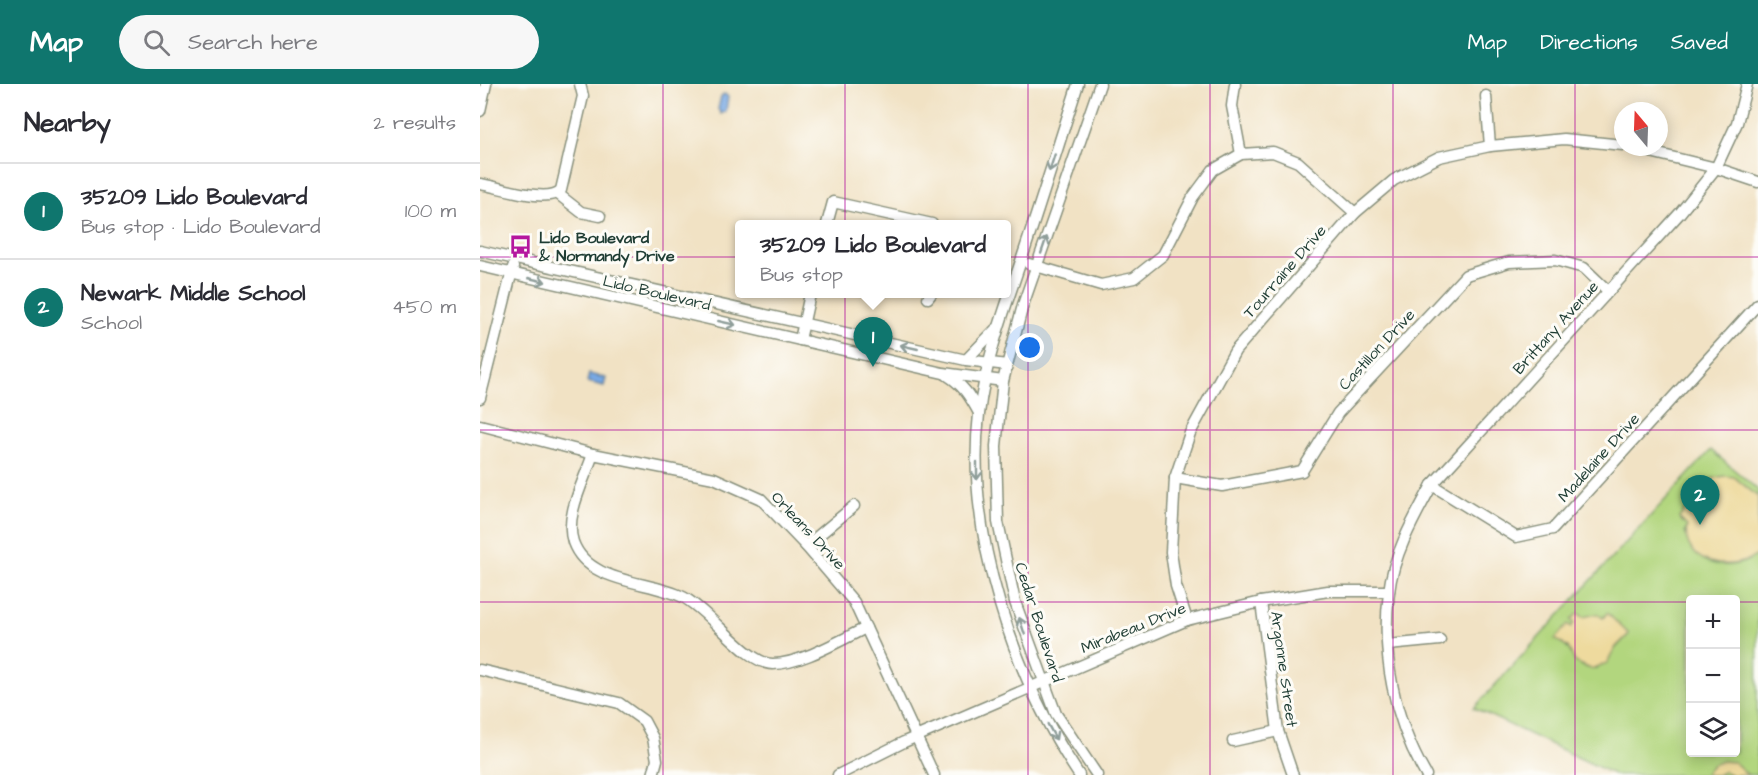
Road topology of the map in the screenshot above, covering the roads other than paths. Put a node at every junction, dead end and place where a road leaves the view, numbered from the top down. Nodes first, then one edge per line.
1 (486, 84) edge
2 (580, 84) edge
3 (1078, 84) edge
4 (1100, 84) edge
5 (1235, 84) edge
6 (1747, 84) edge
7 (1486, 96) dead end
8 (480, 111) edge
9 (1614, 144) edge
10 (1490, 146) junction
11 (1241, 154) junction
12 (1667, 156) edge
13 (1716, 168) junction
14 (1758, 182) edge
15 (480, 184) edge
16 (558, 194) junction
17 (1355, 213) junction
18 (600, 216) dead end
19 (828, 220) edge
20 (910, 220) edge
21 (480, 251) edge
22 (515, 258) junction
23 (1020, 262) junction
24 (480, 266) edge
25 (1036, 266) junction
26 (511, 274) junction
27 (1011, 289) edge
28 (1608, 291) junction
29 (809, 298) edge
30 (1008, 298) edge
31 (1758, 304) edge
32 (803, 323) junction
33 (999, 324) junction
34 (800, 340) junction
35 (966, 360) junction
36 (990, 363) junction
37 (1007, 365) junction
38 (944, 373) junction
39 (986, 378) junction
40 (1003, 381) junction
41 (480, 398) edge
42 (979, 413) junction
43 (480, 425) edge
44 (593, 454) junction
45 (1175, 478) junction
46 (1431, 485) junction
47 (855, 506) dead end
48 (806, 546) junction
49 (1389, 591) junction
50 (1261, 602) junction
51 (1187, 620) junction
52 (866, 628) junction
53 (1440, 640) dead end
54 (1388, 645) junction
55 (480, 670) edge
56 (1043, 681) junction
57 (1030, 686) junction
58 (1278, 731) junction
59 (915, 737) junction
60 (1233, 741) dead end
61 (653, 775) edge
62 (837, 775) edge
63 (934, 775) edge
64 (1079, 775) edge
65 (1097, 775) edge
66 (1293, 775) edge
67 (1425, 775) edge

1 - 8 street
2 - 16 street
3 -> 23 street, Cedar Boulevard
25 -> 4 street, Cedar Boulevard
5 - 11 street
6 - 13 street, Brittany Avenue
7 - 10 street
9 - 10 street, Tourraine Drive
10 - 17 street, Tourraine Drive
11 - 17 street
11 - 25 street
12 - 13 street
13 - 14 street
13 - 28 street, Brittany Avenue
15 - 16 street
16 - 18 street
17 - 45 street, Tourraine Drive
19 - 20 street
21 - 22 street, Lido Boulevard
22 - 26 street
22 - 32 street, Lido Boulevard
23 - 25 street
23 - 27 street, Cedar Boulevard
24 - 26 street, Lido Boulevard
25 - 37 street, Cedar Boulevard
26 -> 34 street, Lido Boulevard
26 - 41 street
28 - 45 street, Castillon Drive
28 - 46 street, Brittany Avenue
29 - 32 street
30 - 33 street, Cedar Boulevard
31 - 46 street, Madelaine Drive
32 - 34 street
35 -> 32 street, Lido Boulevard
33 - 35 street
33 - 36 street, Cedar Boulevard
34 - 38 street, Lido Boulevard
35 - 36 street, Lido Boulevard
36 - 37 street, Lido Boulevard
36 - 39 street, Cedar Boulevard
37 - 40 street, Cedar Boulevard
38 - 39 street, Lido Boulevard
38 - 42 street
39 - 40 street, Lido Boulevard
39 - 42 street, Cedar Boulevard
56 -> 40 street, Cedar Boulevard
42 -> 57 street, Cedar Boulevard
43 - 44 street, Orleans Drive
44 - 48 street, Orleans Drive
44 - 52 street
45 - 51 street, Tourraine Drive
46 - 49 street, Brittany Avenue
47 - 48 street
48 - 52 street, Orleans Drive
49 - 50 street, Mirabeau Drive
49 - 54 street, Brittany Avenue
50 - 51 street, Mirabeau Drive
50 - 58 street, Argonne Street
51 - 56 street, Mirabeau Drive
52 - 59 street, Orleans Drive
53 - 54 street
54 - 67 street, Brittany Avenue
55 - 61 street
56 - 57 street, Mirabeau Drive
56 - 65 street, Cedar Boulevard
57 - 59 street, Mirabeau Drive
57 -> 64 street, Cedar Boulevard
58 - 60 street
58 - 66 street, Argonne Street
59 - 62 street, Mirabeau Drive
59 - 63 street, Orleans Drive

